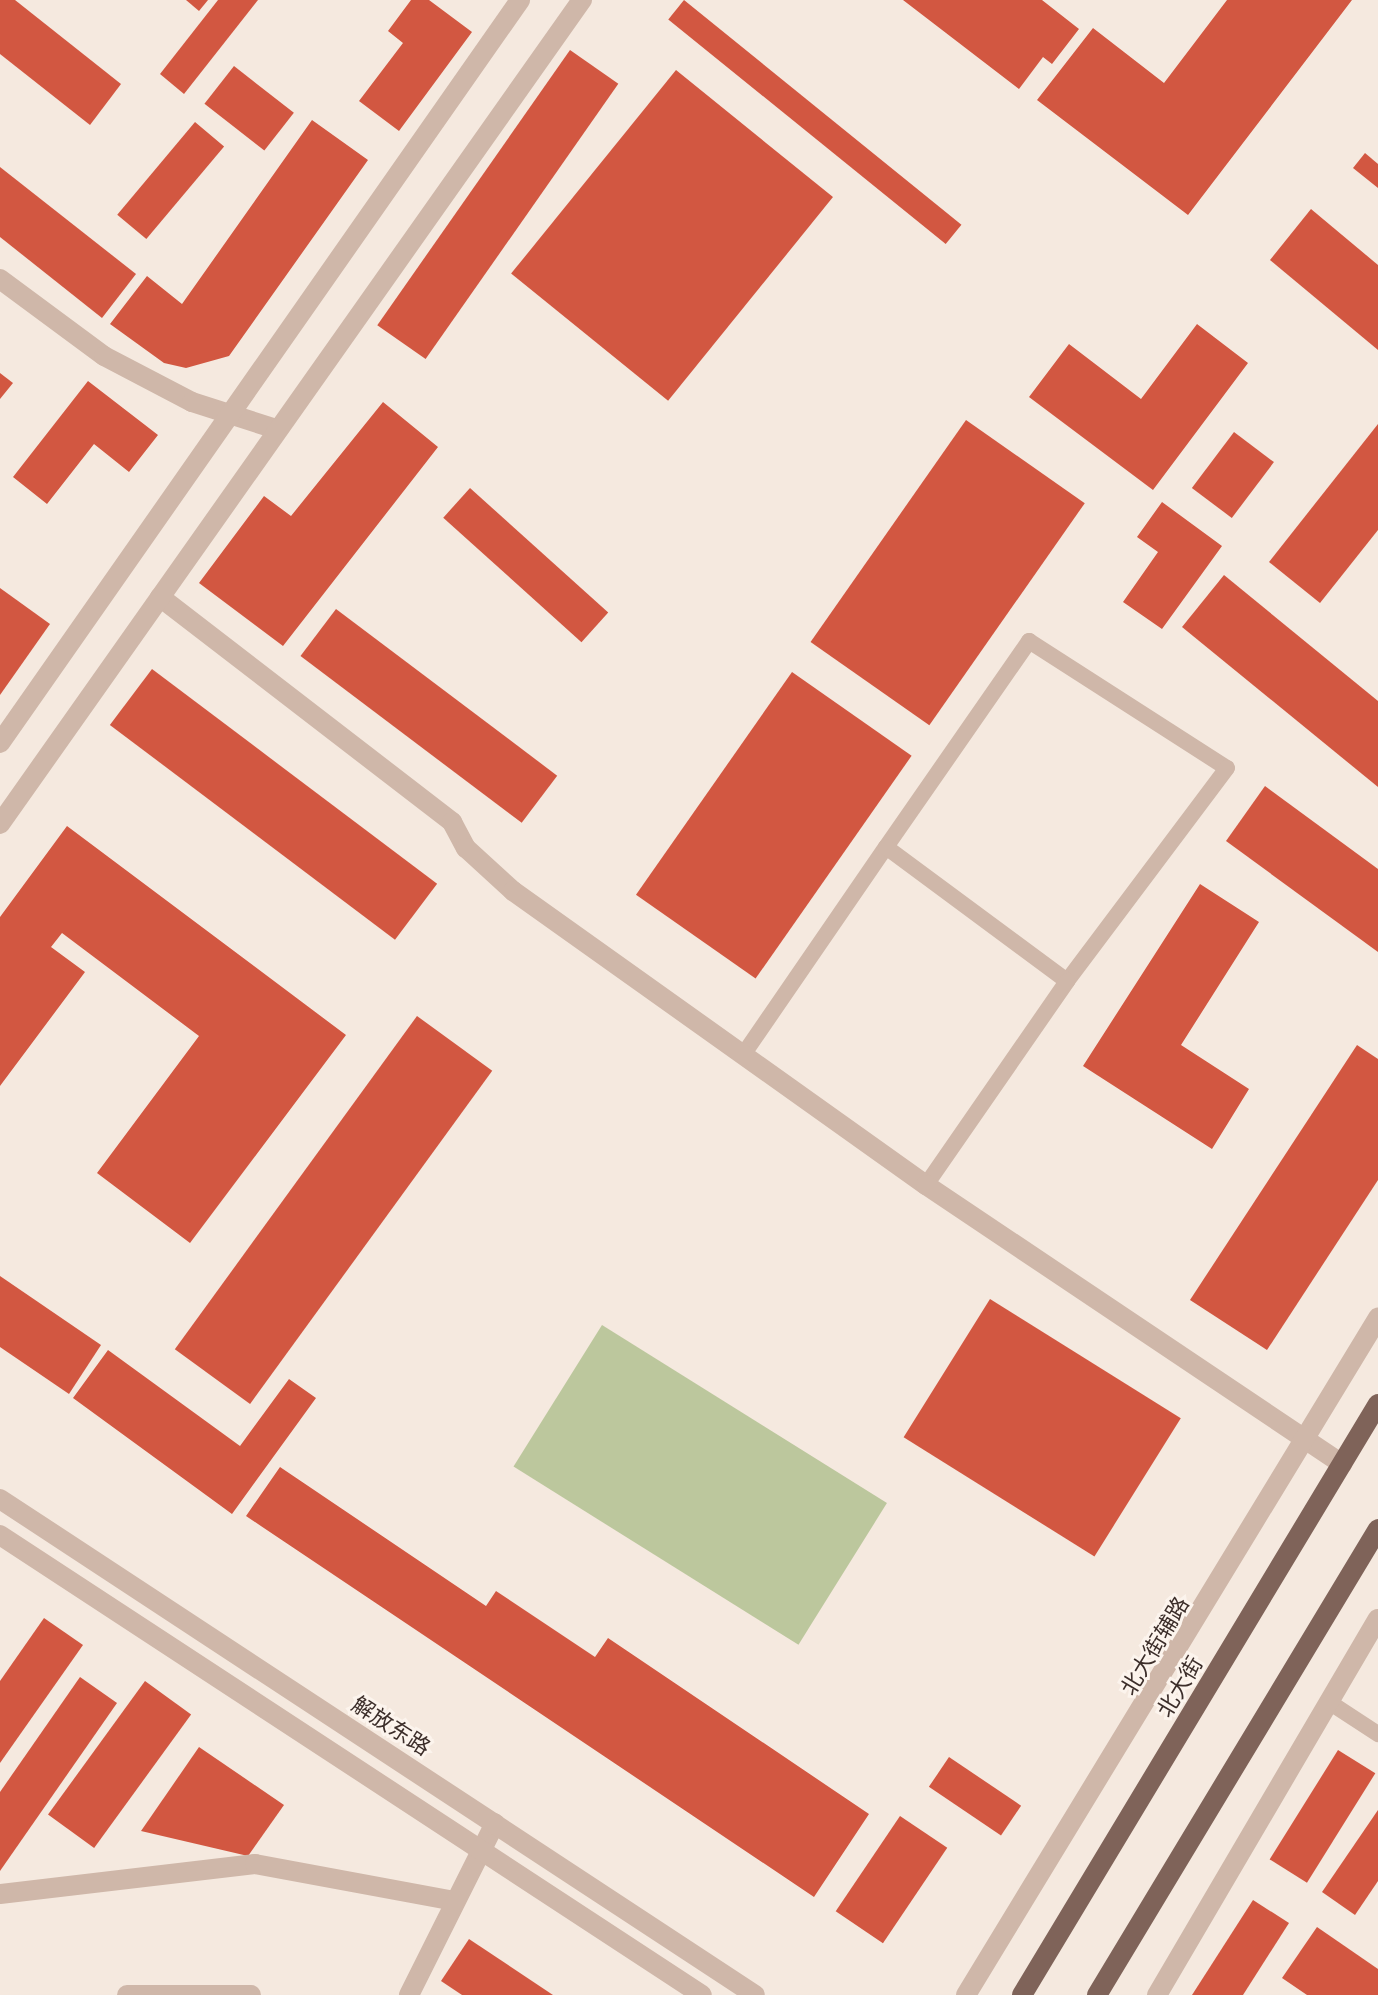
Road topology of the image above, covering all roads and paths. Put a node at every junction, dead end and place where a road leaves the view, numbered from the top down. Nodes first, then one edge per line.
1 (520, 0) edge
2 (582, 0) edge
3 (0, 279) edge
4 (229, 413) junction
5 (273, 428) junction
6 (160, 597) junction
7 (0, 743) edge
8 (0, 824) edge
9 (886, 847) junction
10 (1067, 981) junction
11 (743, 1055) junction
12 (926, 1185) junction
13 (1378, 1318) edge
14 (1378, 1404) edge
15 (1307, 1440) junction
16 (1342, 1464) junction
17 (0, 1499) edge
18 (1378, 1529) edge
19 (0, 1535) edge
20 (1378, 1619) edge
21 (1329, 1702) junction
22 (1378, 1734) edge
23 (495, 1823) junction
24 (481, 1850) junction
25 (0, 1894) edge
26 (455, 1901) junction
27 (127, 1995) edge
28 (251, 1995) edge
29 (409, 1995) edge
30 (702, 1995) edge
31 (755, 1995) edge
32 (966, 1995) edge
33 (1022, 1995) edge
34 (1097, 1995) edge
35 (1157, 1995) edge

1 - 4 street
2 - 5 street
3 - 4 street
4 - 5 street
4 - 7 street
5 - 6 street
6 - 8 street
6 - 11 street
9 - 10 lane
9 - 10 lane
9 - 11 lane
10 - 12 lane
11 - 12 street
12 - 15 street
13 - 15 street, 北大街辅路
14 - 16 main road, 北大街
15 - 16 street
15 - 32 street, 北大街辅路
16 - 33 main road, 北大街
17 - 23 street, 解放东路
18 - 34 main road
19 - 24 street
20 - 21 street
21 - 22 lane
21 - 35 street
23 - 24 street
23 - 31 street, 解放东路
24 - 26 street
24 - 30 street
25 - 26 street
26 - 29 street
27 - 28 street

